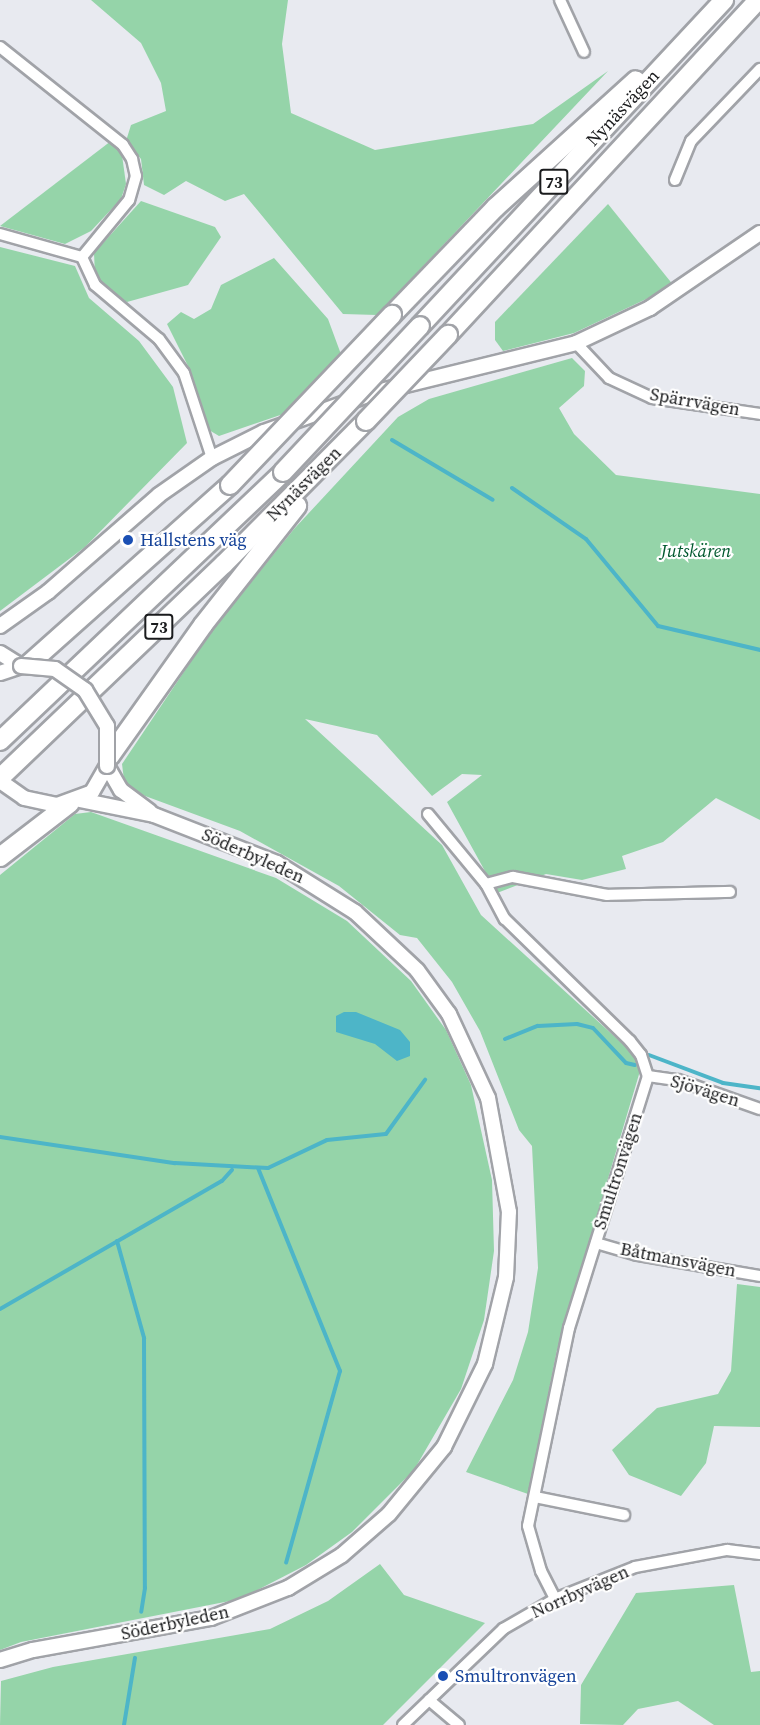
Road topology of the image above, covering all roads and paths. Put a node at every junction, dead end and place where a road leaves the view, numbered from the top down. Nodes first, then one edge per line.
1 (560, 0) edge
2 (724, 0) edge
3 (758, 0) edge
4 (689, 38) junction
5 (0, 47) edge
6 (584, 52) dead end
7 (760, 69) edge
8 (675, 180) dead end
9 (760, 233) edge
10 (0, 234) edge
11 (82, 257) junction
12 (576, 343) junction
13 (760, 414) edge
14 (212, 458) junction
15 (318, 474) junction
16 (0, 626) edge
17 (0, 653) edge
18 (25, 665) junction
19 (0, 673) edge
20 (0, 741) edge
21 (109, 761) junction
22 (0, 779) edge
23 (75, 802) junction
24 (428, 814) dead end
25 (154, 815) junction
26 (0, 857) edge
27 (486, 884) junction
28 (729, 892) dead end
29 (648, 1076) junction
30 (760, 1109) edge
31 (596, 1243) junction
32 (760, 1276) edge
33 (535, 1497) junction
34 (624, 1515) dead end
35 (760, 1554) edge
36 (555, 1599) junction
37 (0, 1660) edge
38 (429, 1700) junction
39 (404, 1725) edge
40 (459, 1725) edge

1 - 6 street
2 - 4 highway, Nynäsvägen / 73
3 - 15 highway, Nynäsvägen / 73, bridge
4 - 18 highway, bridge
4 - 20 highway, Nynäsvägen / 73, bridge
5 - 11 street
7 - 8 street
9 - 12 street
10 - 11 street
11 - 14 street
12 - 13 street, Spärrvägen
12 - 14 street
14 - 16 street
15 - 21 highway
15 - 22 highway, Nynäsvägen / 73
17 - 18 street
18 - 19 street
18 - 21 street, bridge
21 - 23 street
21 - 25 street, Söderbyleden
22 - 23 street, Söderbyleden
23 - 25 street, Söderbyleden
23 - 26 highway
24 - 27 street
25 - 37 street, Söderbyleden
27 - 28 street
27 - 29 street
29 - 30 street, Sjövägen
29 - 31 street, Smultronvägen
31 - 32 street, Båtmansvägen
31 - 33 street, Smultronvägen
33 - 34 street
33 - 36 street, Smultronvägen
35 - 36 street, Norrbyvägen
36 - 38 street, Norrbyvägen
38 - 39 street, Norrbyvägen
38 - 40 street

